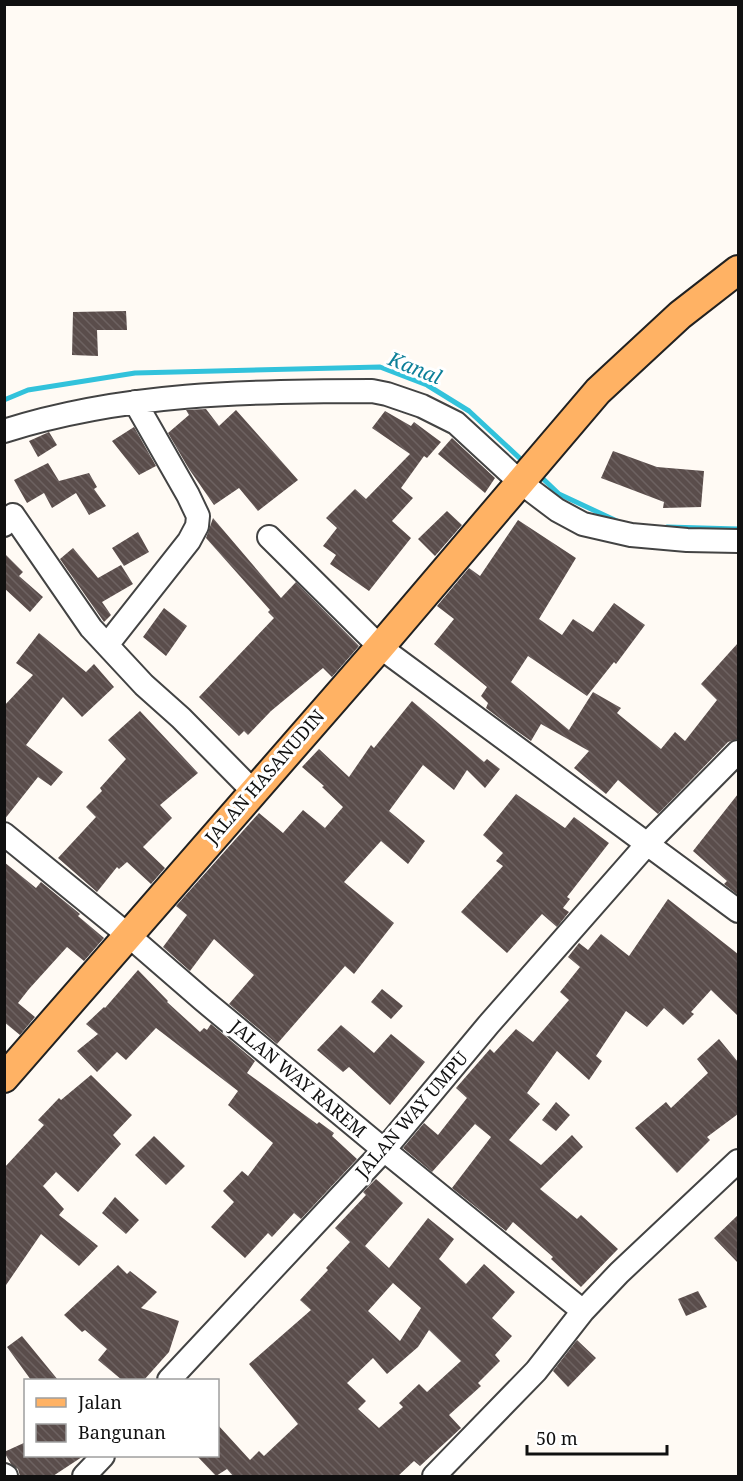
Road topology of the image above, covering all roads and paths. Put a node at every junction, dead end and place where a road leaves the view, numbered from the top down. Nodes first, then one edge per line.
1 (738, 270) edge
2 (135, 402) junction
3 (4, 431) edge
4 (522, 479) junction
5 (7, 513) edge
6 (269, 537) dead end
7 (738, 541) edge
8 (107, 645) junction
9 (380, 647) junction
10 (738, 752) edge
11 (253, 791) junction
12 (4, 834) edge
13 (648, 843) junction
14 (738, 911) edge
15 (128, 934) junction
16 (4, 1078) edge
17 (384, 1150) junction
18 (738, 1161) edge
19 (583, 1311) junction
20 (171, 1379) edge
21 (101, 1457) edge
22 (84, 1476) edge
23 (434, 1476) edge

1 - 4 main road, JALAN HASANUDIN
2 - 3 street
2 - 4 street
2 - 8 street
4 - 7 street
4 - 9 main road, JALAN HASANUDIN
5 - 8 street
6 - 9 street
8 - 11 street
9 - 11 main road, JALAN HASANUDIN
9 - 13 street
10 - 13 street, JALAN WAY UMPU
11 - 15 main road, JALAN HASANUDIN
12 - 15 street, JALAN WAY RAREM
13 - 14 street
13 - 17 street, JALAN WAY UMPU
15 - 16 main road, JALAN HASANUDIN
15 - 17 street, JALAN WAY RAREM
17 - 19 street, JALAN WAY RAREM
17 - 20 street, JALAN WAY UMPU
18 - 19 street
19 - 23 street
21 - 22 street

